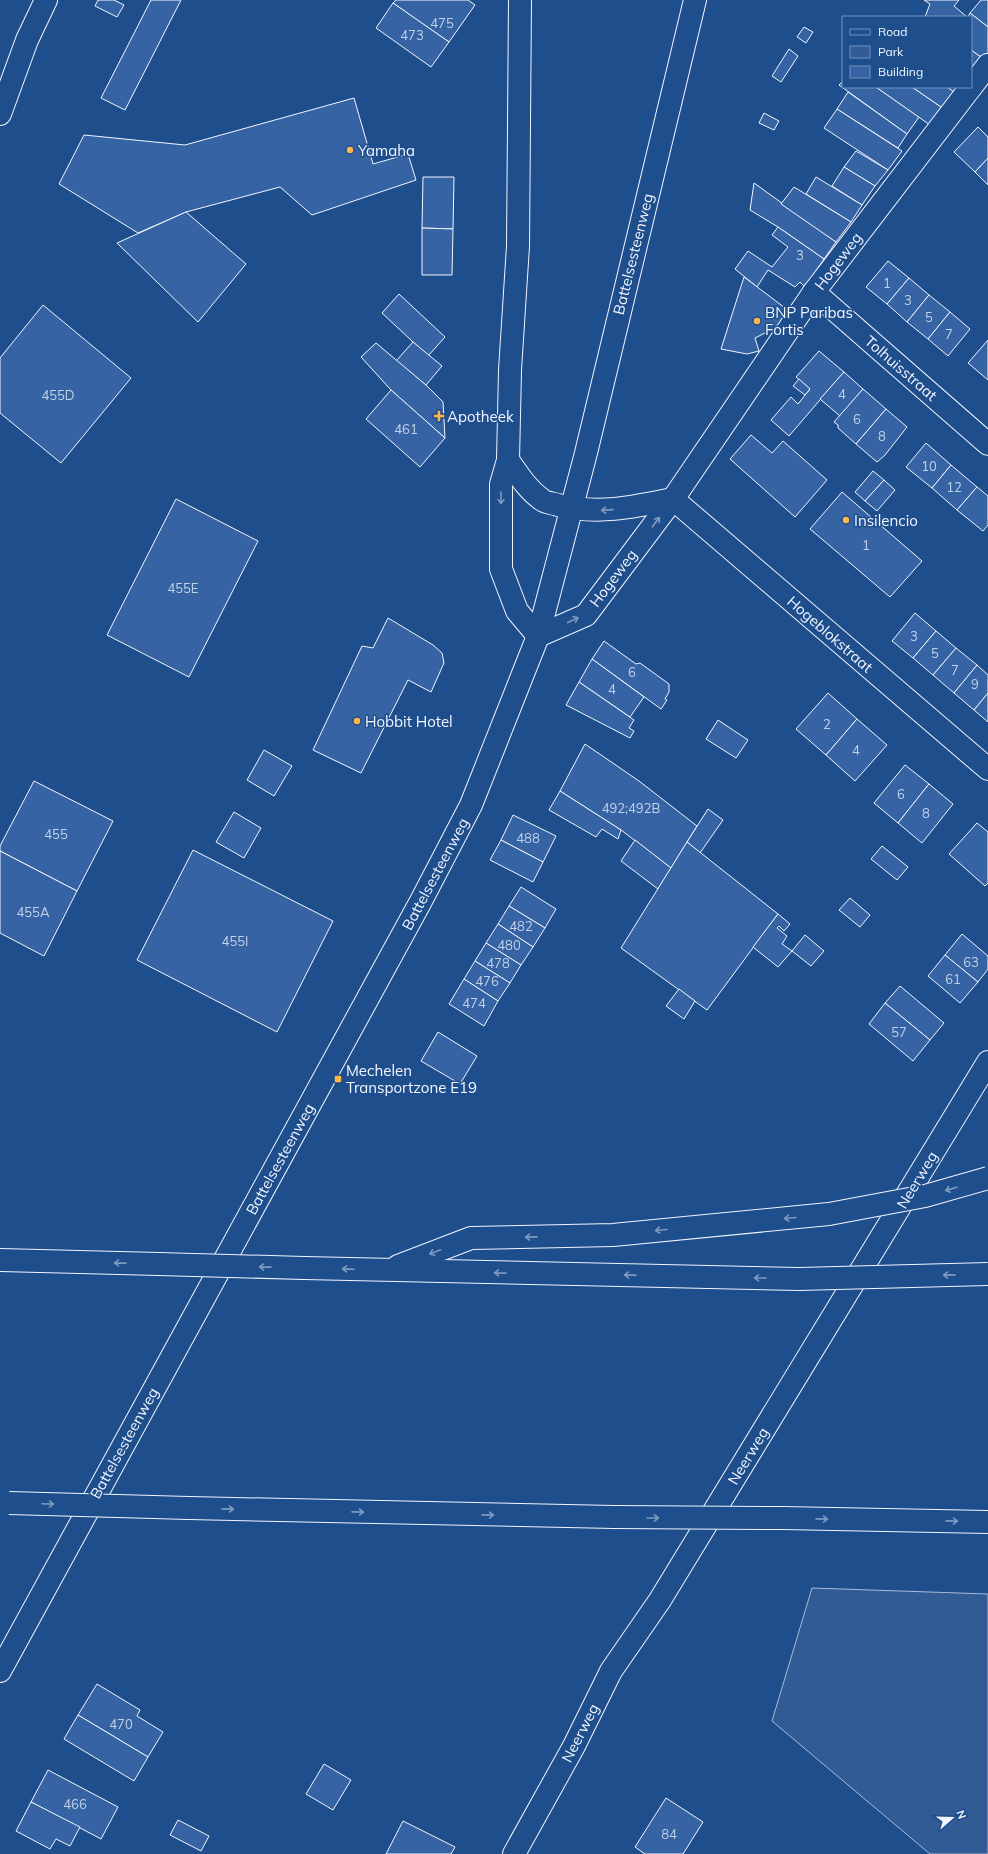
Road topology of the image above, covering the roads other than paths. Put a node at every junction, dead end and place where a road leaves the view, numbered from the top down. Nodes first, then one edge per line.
1 (46, 0) edge
2 (520, 0) edge
3 (695, 0) edge
4 (980, 79) edge
5 (0, 114) edge
6 (814, 292) junction
7 (988, 444) edge
8 (508, 460) junction
9 (673, 499) junction
10 (571, 508) junction
11 (538, 636) junction
12 (988, 769) edge
13 (988, 1062) edge
14 (988, 1178) edge
15 (0, 1260) edge
16 (387, 1270) junction
17 (988, 1274) edge
18 (4, 1502) edge
19 (988, 1522) edge
20 (0, 1671) edge
21 (514, 1854) edge

1 - 5 main road
2 - 8 main road
3 - 10 main road, Battelsesteenweg
4 - 6 main road, Hogeweg
6 - 7 main road, Tolhuisstraat
6 - 9 main road, Hogeweg
8 - 10 main road
8 -> 11 main road
9 -> 10 main road
11 -> 9 main road, Hogeweg
9 - 12 main road, Hogeblokstraat
10 - 11 main road, Battelsesteenweg
11 - 20 main road, Battelsesteenweg
13 - 21 main road, Neerweg
14 -> 16 main road, bridge
16 -> 15 main road, bridge
17 -> 16 main road, bridge
18 -> 19 main road, bridge

